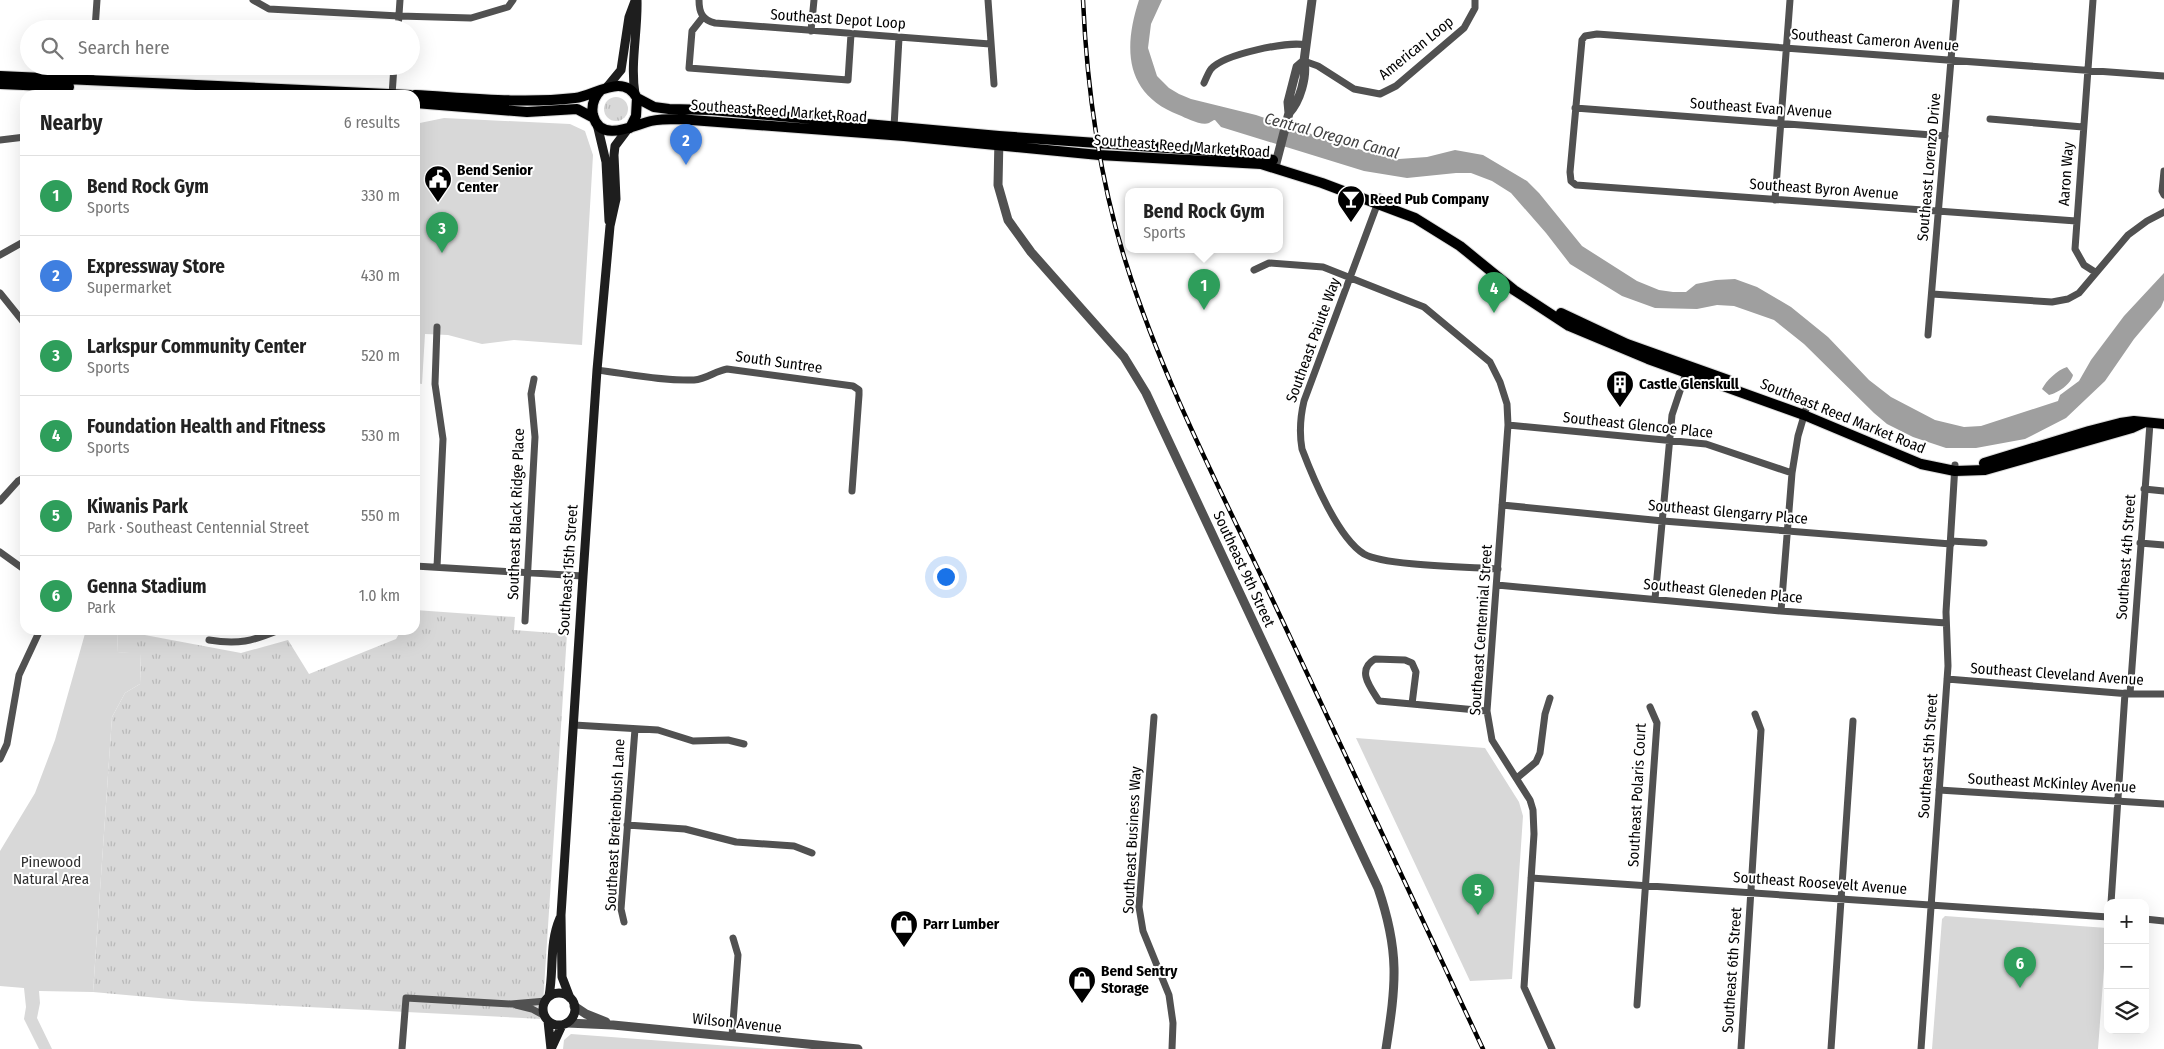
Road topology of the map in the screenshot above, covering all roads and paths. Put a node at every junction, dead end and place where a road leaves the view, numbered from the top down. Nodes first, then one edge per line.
1 (97, 0) edge
2 (253, 0) edge
3 (400, 0) edge
4 (513, 0) edge
5 (636, 0) edge
6 (699, 0) edge
7 (814, 0) edge
8 (988, 0) edge
9 (1312, 0) edge
10 (1475, 0) edge
11 (1790, 0) edge
12 (1956, 0) edge
13 (2093, 0) edge
14 (399, 16) junction
15 (703, 17) junction
16 (96, 20) edge
17 (399, 20) edge
18 (811, 31) junction
19 (851, 34) junction
20 (899, 38) junction
21 (990, 44) junction
22 (1306, 45) junction
23 (1787, 48) junction
24 (1952, 60) junction
25 (1304, 61) junction
26 (2088, 70) junction
27 (91, 75) edge
28 (393, 75) edge
29 (0, 76) edge
30 (2164, 76) edge
31 (90, 81) junction
32 (1204, 83) dead end
33 (0, 84) edge
34 (994, 84) dead end
35 (604, 88) junction
36 (140, 90) edge
37 (284, 90) edge
38 (392, 90) edge
39 (420, 95) edge
40 (636, 96) junction
41 (420, 103) edge
42 (1575, 108) junction
43 (1990, 119) dead end
44 (596, 121) junction
45 (1781, 123) junction
46 (894, 126) junction
47 (2083, 126) junction
48 (628, 129) junction
49 (1945, 136) junction
50 (20, 138) edge
51 (0, 140) edge
52 (999, 140) junction
53 (1277, 159) junction
54 (2164, 171) edge
55 (2164, 195) edge
56 (1379, 200) junction
57 (1775, 200) junction
58 (1939, 211) junction
59 (2164, 212) edge
60 (2076, 220) junction
61 (610, 226) junction
62 (20, 244) edge
63 (0, 255) edge
64 (1254, 270) dead end
65 (2095, 272) junction
66 (1351, 278) junction
67 (0, 294) edge
68 (1932, 294) junction
69 (20, 318) edge
70 (437, 327) dead end
71 (1928, 335) dead end
72 (1687, 369) junction
73 (596, 370) junction
74 (534, 379) dead end
75 (1805, 412) junction
76 (2147, 423) junction
77 (2164, 424) edge
78 (1508, 425) junction
79 (1670, 440) junction
80 (1955, 468) junction
81 (1792, 473) junction
82 (20, 480) edge
83 (2144, 489) junction
84 (2164, 490) edge
85 (852, 491) dead end
86 (0, 501) edge
87 (1502, 505) junction
88 (1662, 521) junction
89 (1788, 532) junction
90 (1951, 543) junction
91 (1984, 543) dead end
92 (2140, 543) junction
93 (2164, 545) edge
94 (0, 552) edge
95 (20, 566) edge
96 (420, 566) edge
97 (437, 567) junction
98 (1498, 569) junction
99 (526, 572) junction
100 (583, 576) junction
101 (1497, 585) junction
102 (1655, 599) junction
103 (1781, 611) junction
104 (525, 621) dead end
105 (1946, 623) junction
106 (38, 635) edge
107 (261, 635) edge
108 (209, 640) dead end
109 (1947, 679) junction
110 (2128, 694) junction
111 (2164, 694) edge
112 (1550, 698) dead end
113 (1412, 704) junction
114 (1650, 707) dead end
115 (1487, 711) junction
116 (1755, 714) dead end
117 (1154, 717) dead end
118 (1853, 721) dead end
119 (574, 725) junction
120 (635, 729) junction
121 (744, 744) dead end
122 (0, 759) edge
123 (1517, 778) junction
124 (1939, 790) junction
125 (2118, 800) junction
126 (2164, 804) edge
127 (627, 825) junction
128 (812, 853) dead end
129 (1531, 878) junction
130 (1646, 885) junction
131 (1751, 893) junction
132 (1841, 899) junction
133 (2111, 899) edge
134 (1931, 904) junction
135 (561, 915) junction
136 (2104, 917) edge
137 (2149, 919) edge
138 (2164, 920) edge
139 (624, 922) dead end
140 (732, 938) dead end
141 (548, 998) junction
142 (572, 1002) junction
143 (510, 1004) junction
144 (1637, 1005) dead end
145 (546, 1018) junction
146 (564, 1024) junction
147 (613, 1025) junction
148 (732, 1036) junction
149 (402, 1049) edge
150 (551, 1049) edge
151 (858, 1049) edge
152 (1172, 1049) edge
153 (1386, 1049) edge
154 (1552, 1049) edge
155 (1740, 1049) edge
156 (1831, 1049) edge
157 (1921, 1049) edge

1 - 16 street
2 - 14 street
3 - 14 street
4 - 14 street
5 - 35 main road, Southeast 15th Street
5 - 40 main road, Southeast 15th Street
6 - 15 street
7 - 18 street
8 - 21 street
9 - 22 street
10 - 25 street, American Loop
11 - 23 street
12 - 24 street, Southeast Lorenzo Drive
13 - 26 street, Aaron Way
14 - 17 street
15 - 18 street, Southeast Depot Loop
15 - 19 street
18 - 19 street, Southeast Depot Loop
19 - 20 street, Southeast Depot Loop
20 - 21 street, Southeast Depot Loop
20 - 46 street
21 - 34 street
22 - 25 street
22 - 32 street
23 - 24 street, Southeast Cameron Avenue
23 - 42 street, Southeast Cameron Avenue
23 - 45 street
24 - 26 street, Southeast Cameron Avenue
24 - 49 street, Southeast Lorenzo Drive
25 - 53 street
26 - 30 street, Southeast Cameron Avenue
26 - 47 street, Aaron Way
27 - 31 street
28 - 38 street
29 - 31 main road
31 - 37 main road
33 - 36 main road
35 - 39 main road, Southeast Reed Market Road
35 - 40 main road, Southeast Reed Market Road
35 - 44 main road, Southeast 15th Street
40 - 46 main road, Southeast Reed Market Road
40 - 48 main road, Southeast 15th Street
41 - 44 main road, Southeast Reed Market Road
42 - 45 street, Southeast Evan Avenue
42 - 57 street, Southeast Byron Avenue
43 - 47 street
44 - 48 main road, Southeast Reed Market Road
44 - 61 main road, Southeast 15th Street
45 - 49 street, Southeast Evan Avenue
45 - 57 street
46 - 52 main road, Southeast Reed Market Road
47 - 60 street, Aaron Way
48 - 52 main road, Southeast Reed Market Road
48 - 61 main road, Southeast 15th Street
49 - 58 street, Southeast Lorenzo Drive
50 - 51 street
52 - 53 main road, Southeast Reed Market Road
52 - 153 street, Southeast 9th Street
53 - 56 main road, Southeast Reed Market Road
54 - 55 street
56 - 66 street, Southeast Paiute Way
56 - 72 main road, Southeast Reed Market Road
57 - 58 street, Southeast Byron Avenue
58 - 60 street, Southeast Byron Avenue
58 - 68 street, Southeast Lorenzo Drive
59 - 65 street
60 - 65 street, Aaron Way
61 - 73 main road, Southeast 15th Street
62 - 63 street
64 - 66 street, Southeast Centennial Street
65 - 68 street
66 - 78 street, Southeast Centennial Street
66 - 98 street, Southeast Paiute Way
67 - 69 street
68 - 71 street, Southeast Lorenzo Drive
70 - 97 street
72 - 75 main road, Southeast Reed Market Road
72 - 79 street
73 - 85 street, South Suntree
73 - 100 main road, Southeast 15th Street
74 - 99 street, Southeast Black Ridge Place
75 - 80 main road, Southeast Reed Market Road
75 - 81 street
76 - 77 main road, Southeast Reed Market Road
76 - 80 main road, Southeast Reed Market Road
76 - 83 street, Southeast 4th Street
78 - 79 street, Southeast Glencoe Place
78 - 87 street, Southeast Centennial Street
79 - 81 street, Southeast Glencoe Place
79 - 88 street
80 - 90 street, Southeast 5th Street
81 - 89 street
82 - 86 street
83 - 84 street
83 - 92 street, Southeast 4th Street
87 - 88 street, Southeast Glengarry Place
87 - 98 street, Southeast Centennial Street
88 - 89 street, Southeast Glengarry Place
88 - 102 street
89 - 90 street, Southeast Glengarry Place
89 - 103 street
90 - 91 street, Southeast Glengarry Place
90 - 105 street, Southeast 5th Street
92 - 93 street
92 - 110 street, Southeast 4th Street
94 - 95 street
96 - 97 street
97 - 99 street
98 - 101 street, Southeast Centennial Street
99 - 100 street
99 - 104 street, Southeast Black Ridge Place
100 - 119 main road, Southeast 15th Street
101 - 102 street, Southeast Gleneden Place
101 - 115 street, Southeast Centennial Street
102 - 103 street, Southeast Gleneden Place
103 - 105 street, Southeast Gleneden Place
105 - 109 street, Southeast 5th Street
106 - 122 street
107 - 108 street
109 - 110 street, Southeast Cleveland Avenue
109 - 124 street, Southeast 5th Street
110 - 111 street, Southeast Cleveland Avenue
110 - 125 street, Southeast 4th Street
112 - 123 street
113 - 113 street
113 - 115 street
114 - 130 street, Southeast Polaris Court
115 - 123 street, Southeast Centennial Street
116 - 131 street, Southeast 6th Street
117 - 152 street, Southeast Business Way
118 - 132 street
119 - 120 street
119 - 135 main road, Southeast 15th Street
120 - 121 street
120 - 127 street, Southeast Breitenbush Lane
123 - 129 street, Southeast Centennial Street
124 - 125 street, Southeast McKinley Avenue
124 - 134 street, Southeast 5th Street
125 - 126 street, Southeast McKinley Avenue
125 - 133 street, Southeast 4th Street
127 - 128 street
127 - 139 street, Southeast Breitenbush Lane
129 - 130 street, Southeast Roosevelt Avenue
129 - 154 street, Southeast Centennial Street
130 - 131 street, Southeast Roosevelt Avenue
130 - 144 street, Southeast Polaris Court
131 - 132 street, Southeast Roosevelt Avenue
131 - 155 street, Southeast 6th Street
132 - 134 street, Southeast Roosevelt Avenue
132 - 156 street
134 - 136 street, Southeast Roosevelt Avenue
134 - 157 street, Southeast 5th Street
135 - 141 main road, Southeast 15th Street
135 - 142 main road, Southeast 15th Street
137 - 138 street
140 - 148 street
141 - 142 main road
141 - 143 street
141 - 145 main road
142 - 146 main road
142 - 147 street, Wilson Avenue
143 - 145 street
143 - 149 street
145 - 146 main road
145 - 150 main road
146 - 147 street, Wilson Avenue
146 - 150 main road
147 - 148 street, Wilson Avenue
148 - 151 street, Wilson Avenue

